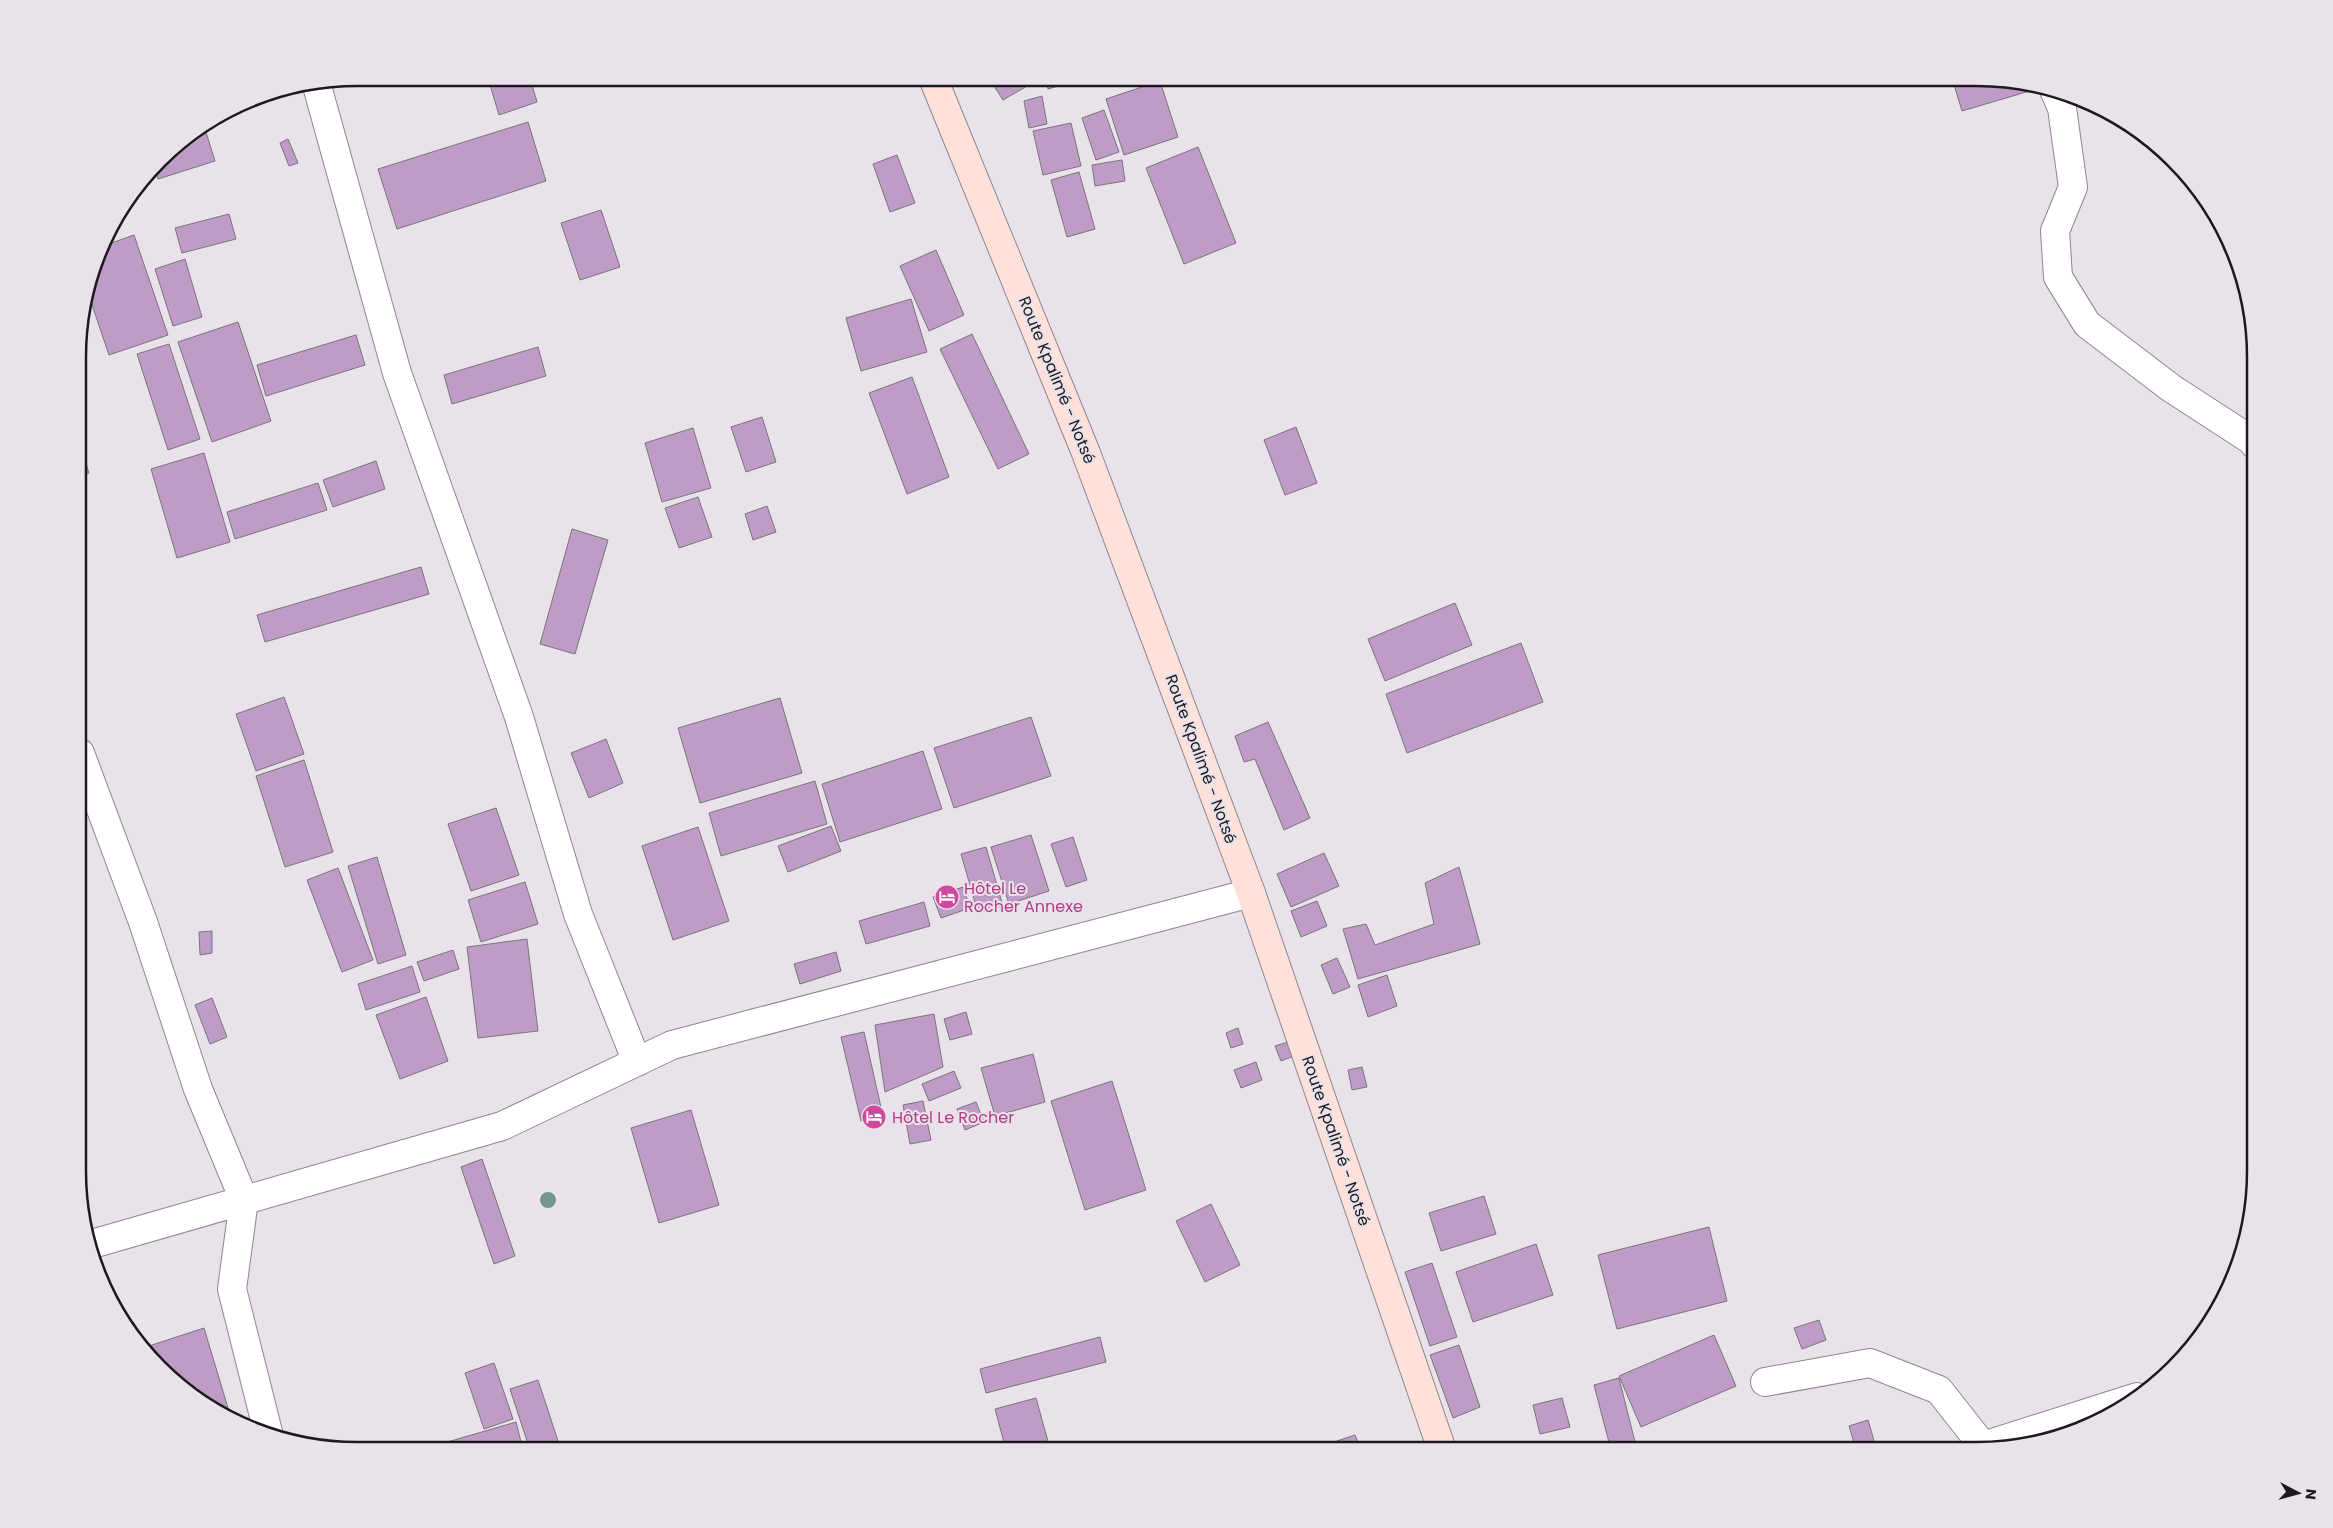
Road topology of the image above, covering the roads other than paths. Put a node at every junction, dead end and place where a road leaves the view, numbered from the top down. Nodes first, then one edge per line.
1 (936, 86) edge
2 (318, 89) edge
3 (2058, 99) edge
4 (2247, 440) edge
5 (86, 769) edge
6 (1251, 893) junction
7 (637, 1062) junction
8 (244, 1200) junction
9 (96, 1243) edge
10 (1765, 1382) dead end
11 (2110, 1406) edge
12 (267, 1426) edge
13 (2002, 1440) edge
14 (1439, 1442) edge
15 (1980, 1442) edge

1 - 6 main road, Route Kpalimé - Notsé
2 - 7 street
3 - 4 street
5 - 8 street
6 - 7 street
6 - 14 main road, Route Kpalimé - Notsé
7 - 8 street
8 - 9 street
8 - 12 street
10 - 15 street
11 - 13 street

